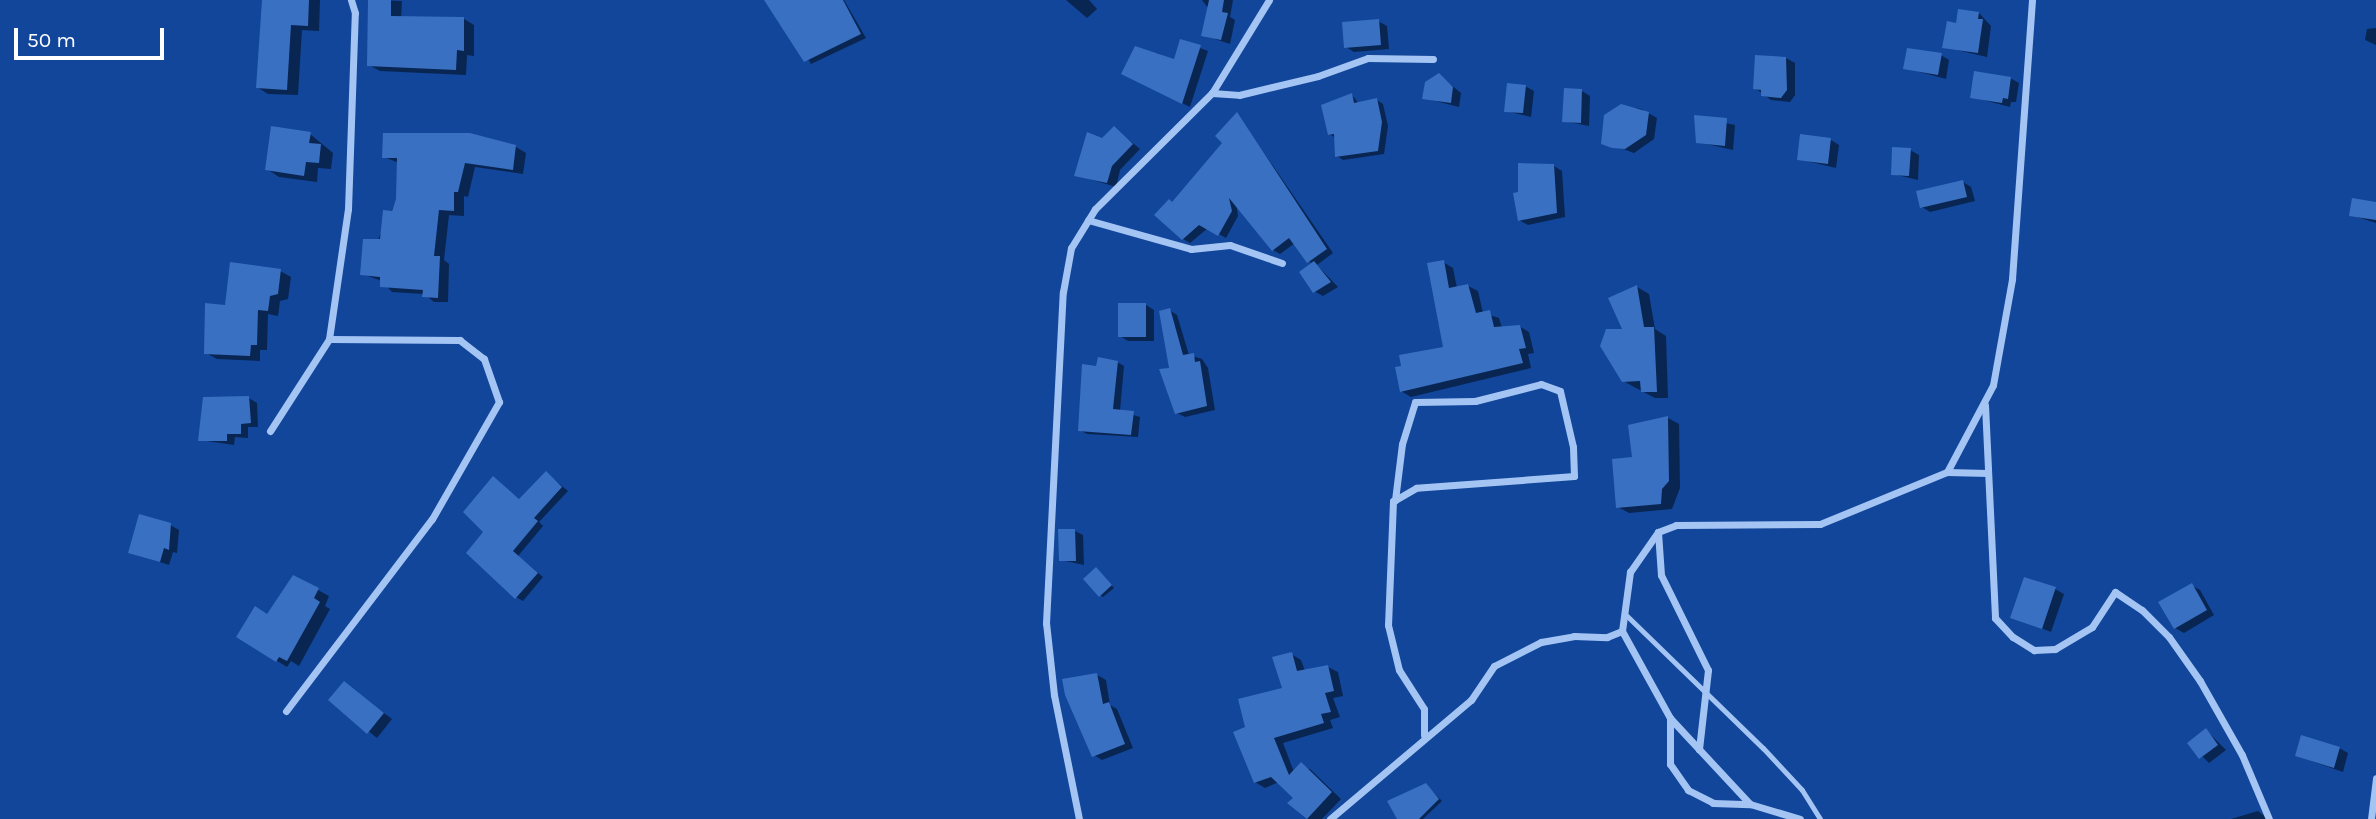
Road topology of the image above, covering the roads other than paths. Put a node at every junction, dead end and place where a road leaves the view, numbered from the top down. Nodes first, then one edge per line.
1 (351, 0) edge
2 (1269, 0) edge
3 (2032, 0) edge
4 (1433, 59) dead end
5 (1212, 93) junction
6 (1088, 220) junction
7 (1282, 263) dead end
8 (329, 339) junction
9 (1984, 401) junction
10 (270, 431) dead end
11 (1947, 472) junction
12 (1988, 473) junction
13 (1395, 500) junction
14 (1658, 532) junction
15 (1626, 615) junction
16 (1622, 631) junction
17 (1706, 696) junction
18 (286, 711) dead end
19 (1670, 718) junction
20 (1424, 735) junction
21 (1699, 749) junction
22 (2376, 778) edge
23 (1750, 804) junction
24 (1079, 819) edge
25 (1331, 819) edge
26 (1800, 819) edge
27 (1820, 819) edge
28 (2269, 819) edge
29 (2371, 819) edge

1 - 8 street
2 - 5 street
3 - 9 street
4 - 5 street
5 - 6 street
6 - 7 street
6 - 24 street
8 - 10 street
8 - 18 street
9 - 11 street
9 - 12 street
11 - 12 street
11 - 14 street
12 - 28 street
13 - 13 street
13 - 20 street
14 - 15 street
14 - 17 street
15 - 16 street
15 - 17 lane
16 - 19 street
16 - 20 street
17 - 21 street
17 - 27 lane
19 - 21 street
19 - 23 street
20 - 25 street
21 - 23 street
22 - 29 street
23 - 26 street

